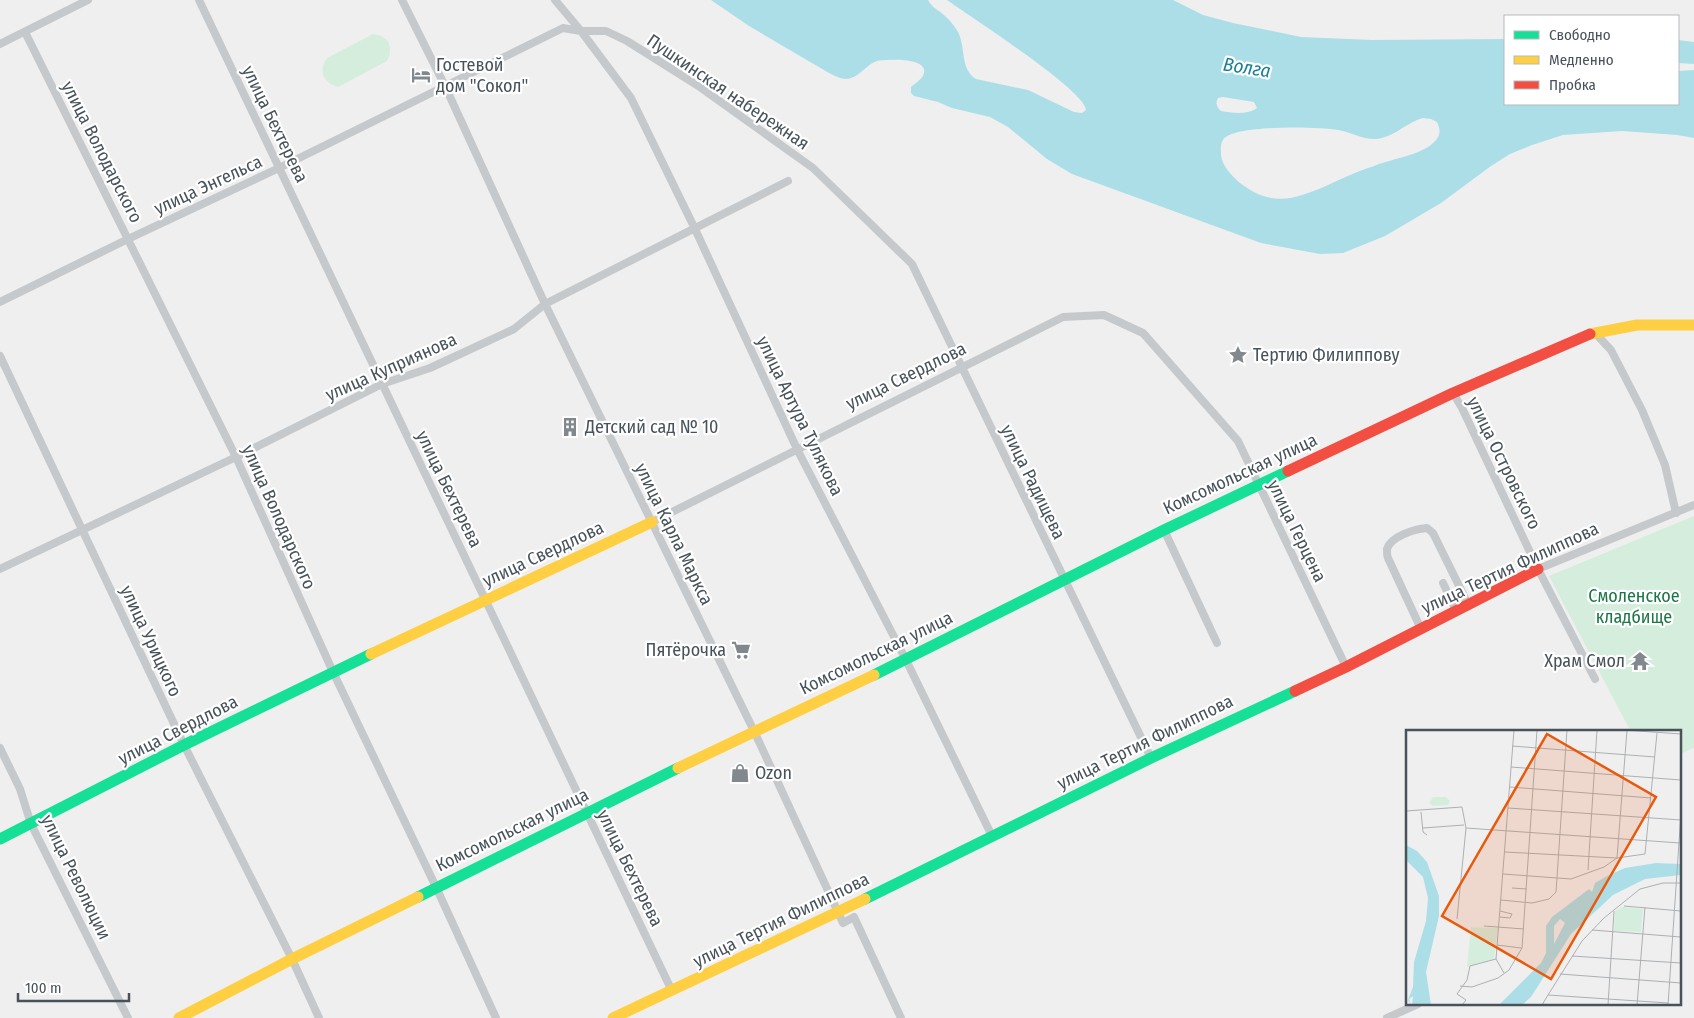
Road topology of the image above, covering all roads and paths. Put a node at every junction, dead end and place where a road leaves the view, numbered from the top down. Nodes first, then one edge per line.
1 (88, 0) edge
2 (199, 0) edge
3 (402, 0) edge
4 (555, 0) edge
5 (581, 31) junction
6 (25, 32) junction
7 (0, 44) edge
8 (445, 86) junction
9 (279, 168) junction
10 (788, 181) dead end
11 (694, 229) junction
12 (876, 230) joint
13 (128, 239) junction
14 (0, 302) edge
15 (546, 304) junction
16 (1104, 315) joint
17 (1694, 325) edge
18 (1594, 332) junction
19 (0, 356) edge
20 (961, 368) junction
21 (382, 384) junction
22 (1453, 393) junction
23 (797, 449) junction
24 (236, 457) junction
25 (1258, 485) junction
26 (1694, 505) edge
27 (1676, 513) junction
28 (652, 522) junction
29 (82, 530) junction
30 (1164, 530) junction
31 (0, 569) edge
32 (1538, 569) junction
33 (1065, 580) junction
34 (1444, 583) dead end
35 (486, 600) junction
36 (1468, 604) junction
37 (1456, 610) junction
38 (1421, 629) junction
39 (1218, 643) dead end
40 (906, 660) junction
41 (1346, 667) junction
42 (333, 672) junction
43 (1595, 679) dead end
44 (754, 731) junction
45 (184, 745) junction
46 (0, 748) edge
47 (1150, 758) junction
48 (587, 813) junction
49 (31, 824) junction
50 (992, 836) junction
51 (0, 839) edge
52 (436, 887) junction
53 (840, 915) junction
54 (292, 959) junction
55 (672, 991) junction
56 (1414, 1006) edge
57 (128, 1018) edge
58 (180, 1018) edge
59 (320, 1018) edge
60 (496, 1018) edge
61 (613, 1018) edge
62 (900, 1018) edge
63 (1387, 1018) edge

1 - 6 street
2 - 9 street, улица Бехтерева
3 - 8 street, улица Карла Маркса
4 - 5 street
5 - 8 street, улица Энгельса
5 - 11 street, улица Артура Тулякова
5 - 12 street, Пушкинская набережная
6 - 7 street
6 - 13 street, улица Володарского
8 - 9 street, улица Энгельса
8 - 15 street, улица Карла Маркса
9 - 13 street, улица Энгельса
9 - 21 street, улица Бехтерева
10 - 11 street, улица Куприянова
11 - 15 street, улица Куприянова
11 - 23 street, улица Артура Тулякова
12 - 20 street, улица Радищева
13 - 14 street, улица Энгельса
13 - 24 street, улица Володарского
15 - 21 street, улица Куприянова
15 - 28 street, улица Карла Маркса
16 - 20 street, улица Свердлова
16 - 25 street, улица Герцена
17 - 18 street, Комсомольская улица
18 - 22 street, Комсомольская улица
18 - 27 street
19 - 29 street, улица Урицкого
20 - 23 street, улица Свердлова
20 - 33 street, улица Радищева
21 - 24 street, улица Куприянова
21 - 35 street, улица Бехтерева
22 - 25 street, Комсомольская улица
22 - 32 street, улица Островского
23 - 28 street, улица Свердлова
23 - 40 street, улица Артура Тулякова
24 - 29 street, улица Куприянова
24 - 42 street, улица Володарского
25 - 30 street, Комсомольская улица
25 - 41 street, улица Герцена
26 - 27 street, улица Тертия Филиппова
27 - 32 street, улица Тертия Филиппова
28 - 35 street, улица Свердлова
28 - 44 street, улица Карла Маркса
29 - 31 street, улица Куприянова
29 - 45 street, улица Урицкого
30 - 33 street, Комсомольская улица
30 - 39 street
32 - 36 street, улица Тертия Филиппова
32 - 43 street, улица Островского
33 - 40 street, Комсомольская улица
33 - 47 street, улица Радищева
34 - 37 street
35 - 42 street, улица Свердлова
35 - 48 street, улица Бехтерева
36 - 37 street, улица Тертия Филиппова
36 - 38 street
37 - 38 street, улица Тертия Филиппова
38 - 41 street, улица Тертия Филиппова
40 - 44 street, Комсомольская улица
40 - 50 street, улица Артура Тулякова
41 - 47 street, улица Тертия Филиппова
42 - 45 street, улица Свердлова
42 - 52 street, улица Володарского
44 - 48 street, Комсомольская улица
44 - 53 street, улица Карла Маркса
45 - 49 street, улица Свердлова
45 - 54 street, улица Урицкого
46 - 49 street, улица Революции
47 - 50 street, улица Тертия Филиппова
48 - 52 street, Комсомольская улица
48 - 55 street, улица Бехтерева
49 - 51 street, улица Свердлова
49 - 57 street, улица Революции
50 - 53 street, улица Тертия Филиппова
52 - 54 street, Комсомольская улица
52 - 60 street, улица Володарского
53 - 55 street, улица Тертия Филиппова
53 - 62 street
54 - 58 street, Комсомольская улица
54 - 59 street, улица Урицкого
55 - 61 street, улица Тертия Филиппова
56 - 63 street

